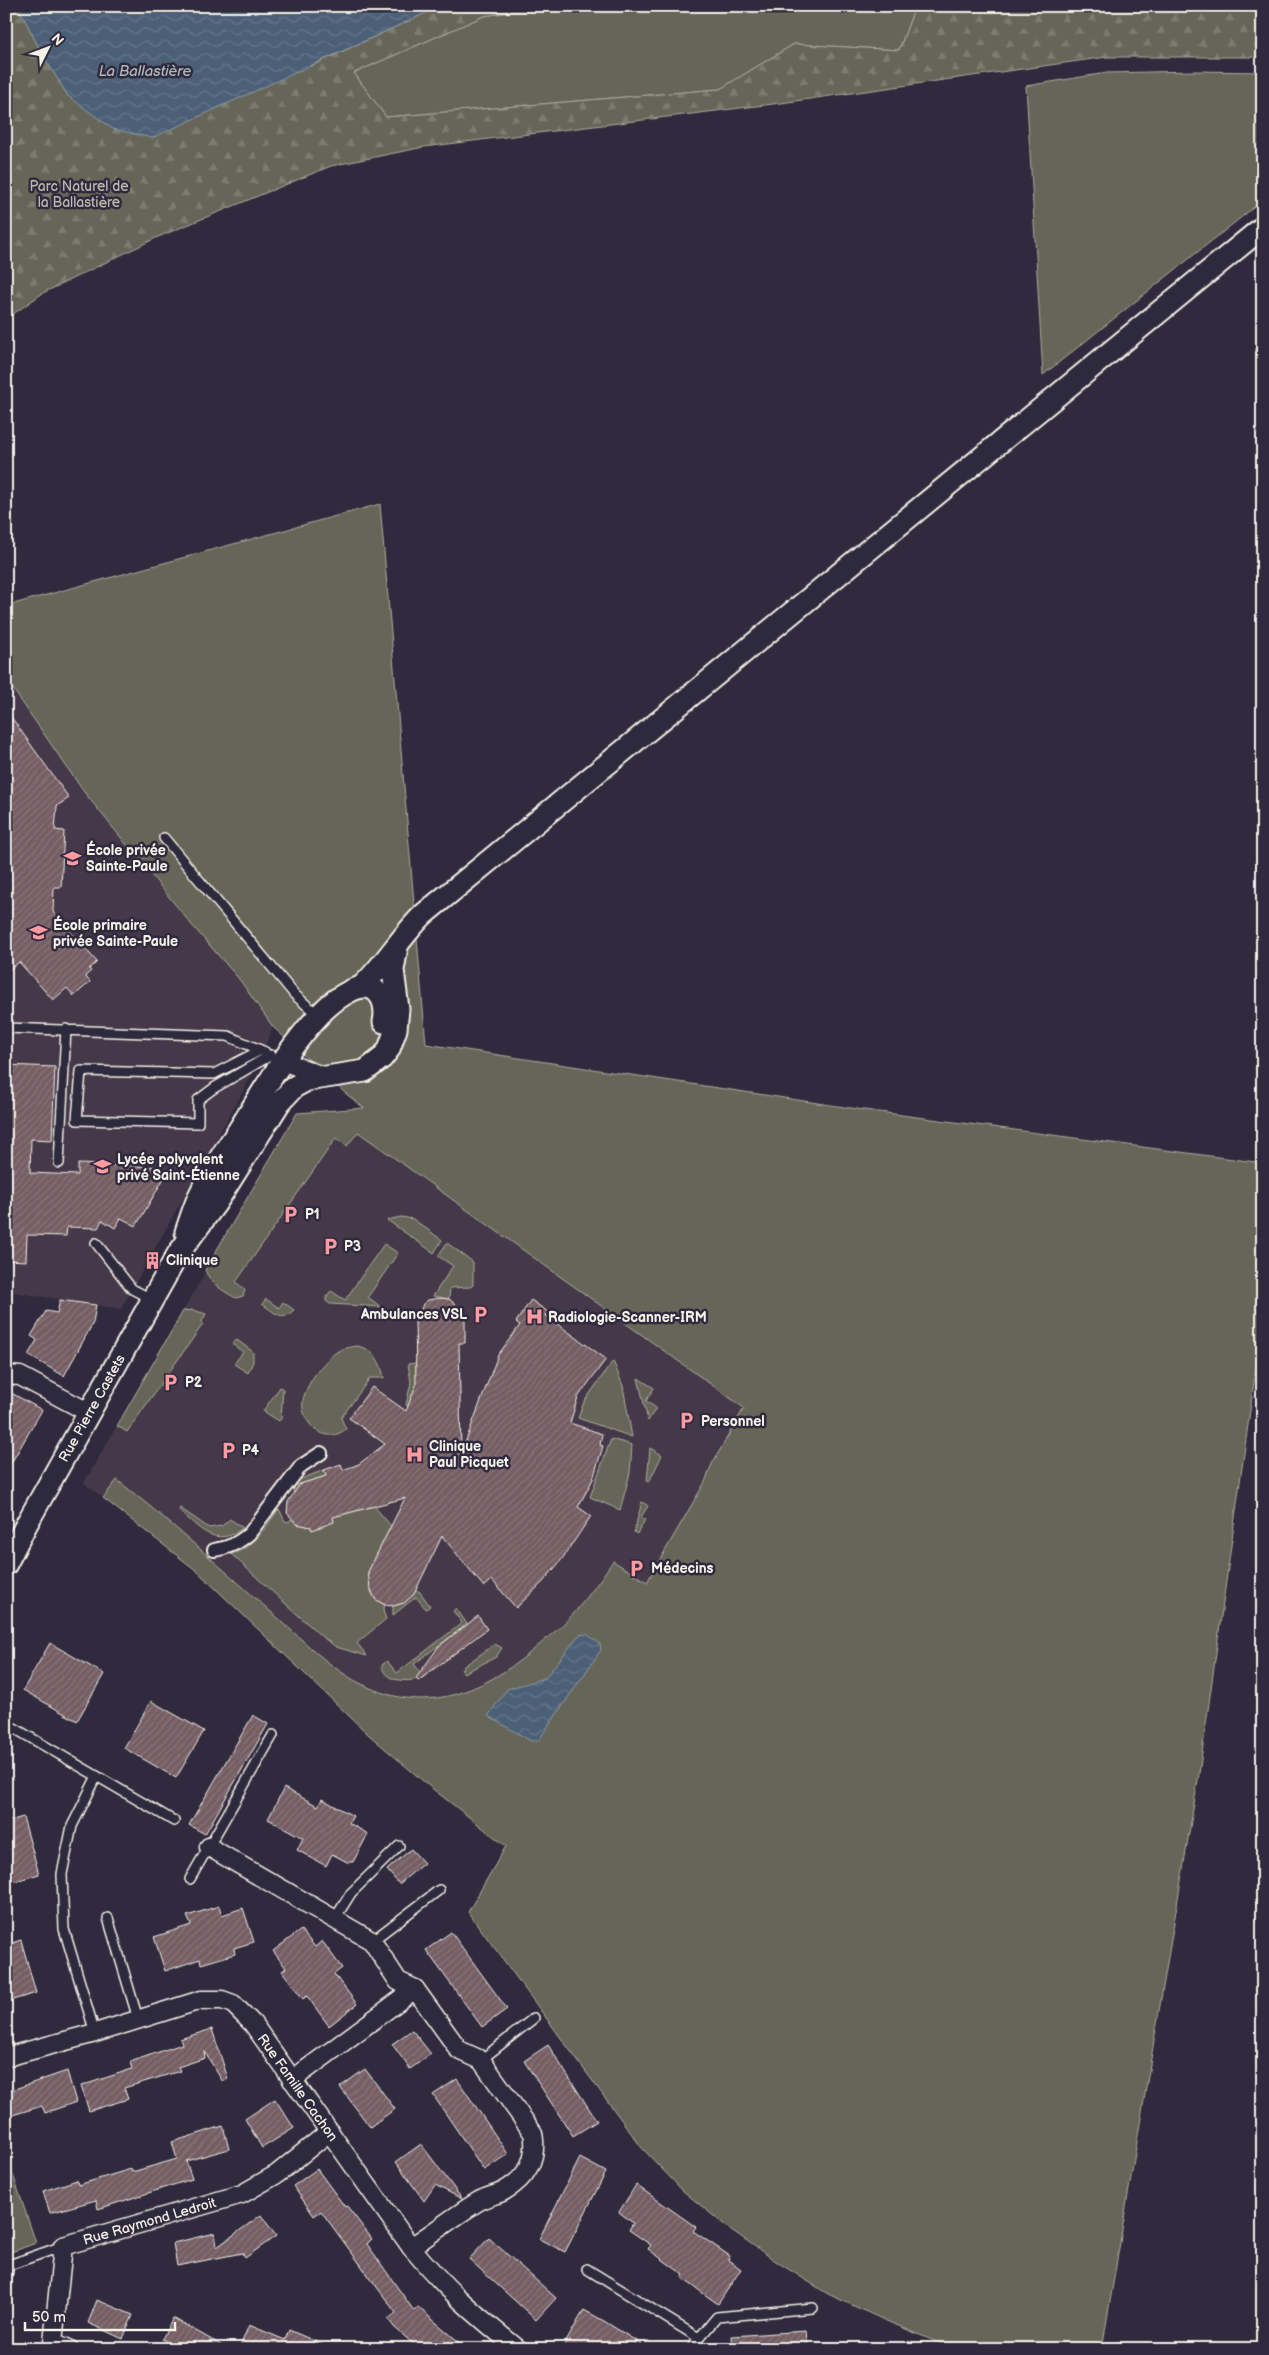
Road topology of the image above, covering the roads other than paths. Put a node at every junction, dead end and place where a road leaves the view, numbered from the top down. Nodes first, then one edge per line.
1 (1263, 227) edge
2 (164, 838) dead end
3 (398, 942) junction
4 (361, 987) junction
5 (319, 1016) junction
6 (6, 1028) edge
7 (66, 1029) junction
8 (261, 1050) junction
9 (277, 1058) junction
10 (344, 1074) junction
11 (322, 1076) junction
12 (59, 1163) dead end
13 (96, 1243) dead end
14 (178, 1254) junction
15 (153, 1300) junction
16 (6, 1375) edge
17 (88, 1412) junction
18 (321, 1453) dead end
19 (214, 1550) dead end
20 (8, 1556) edge
21 (14, 1728) dead end
22 (273, 1735) dead end
23 (97, 1776) junction
24 (174, 1821) dead end
25 (399, 1846) dead end
26 (209, 1847) junction
27 (190, 1879) dead end
28 (439, 1890) dead end
29 (108, 1918) dead end
30 (334, 1920) junction
31 (372, 1941) junction
32 (415, 1989) junction
33 (534, 2018) dead end
34 (138, 2019) junction
35 (95, 2033) junction
36 (6, 2057) edge
37 (481, 2060) junction
38 (292, 2080) junction
39 (329, 2132) junction
40 (64, 2246) junction
41 (412, 2247) junction
42 (587, 2269) dead end
43 (6, 2280) edge
44 (813, 2308) dead end
45 (699, 2338) junction
46 (58, 2347) edge
47 (518, 2349) edge
48 (691, 2349) edge

1 - 3 street, Rue Pierre Castets
2 - 5 lane
3 - 4 street, Rue Pierre Castets
3 - 10 street
4 - 5 street, Rue Pierre Castets
4 - 10 street
5 - 9 street, Rue Pierre Castets
6 - 7 lane
7 - 8 lane
7 - 12 lane
8 - 9 lane
8 - 9 lane
9 - 11 street
9 - 14 street, Rue Pierre Castets
10 - 11 street
11 - 14 street, Rue Pierre Castets
13 - 15 lane
14 - 15 street, Rue Pierre Castets
15 - 17 street, Rue Pierre Castets
16 - 17 street
17 - 20 street, Rue Pierre Castets
18 - 19 street
21 - 23 lane
22 - 26 lane
23 - 24 lane
23 - 35 lane
25 - 30 lane
26 - 27 lane
26 - 30 street
28 - 31 lane
29 - 34 lane
30 - 31 street
31 - 32 street
32 - 37 street
32 - 38 street
33 - 37 lane
34 - 35 street, Rue Famille Cachon
34 - 38 street, Rue Famille Cachon
35 - 36 street, Rue Famille Cachon
37 - 41 street
38 - 39 street, Rue Famille Cachon
39 - 40 street, Rue Raymond Ledroit
39 - 41 street, Rue Famille Cachon
40 - 43 lane
40 - 46 street, Rue Raymond Ledroit
41 - 47 street, Rue Famille Cachon
42 - 45 lane
44 - 45 lane
45 - 48 lane

